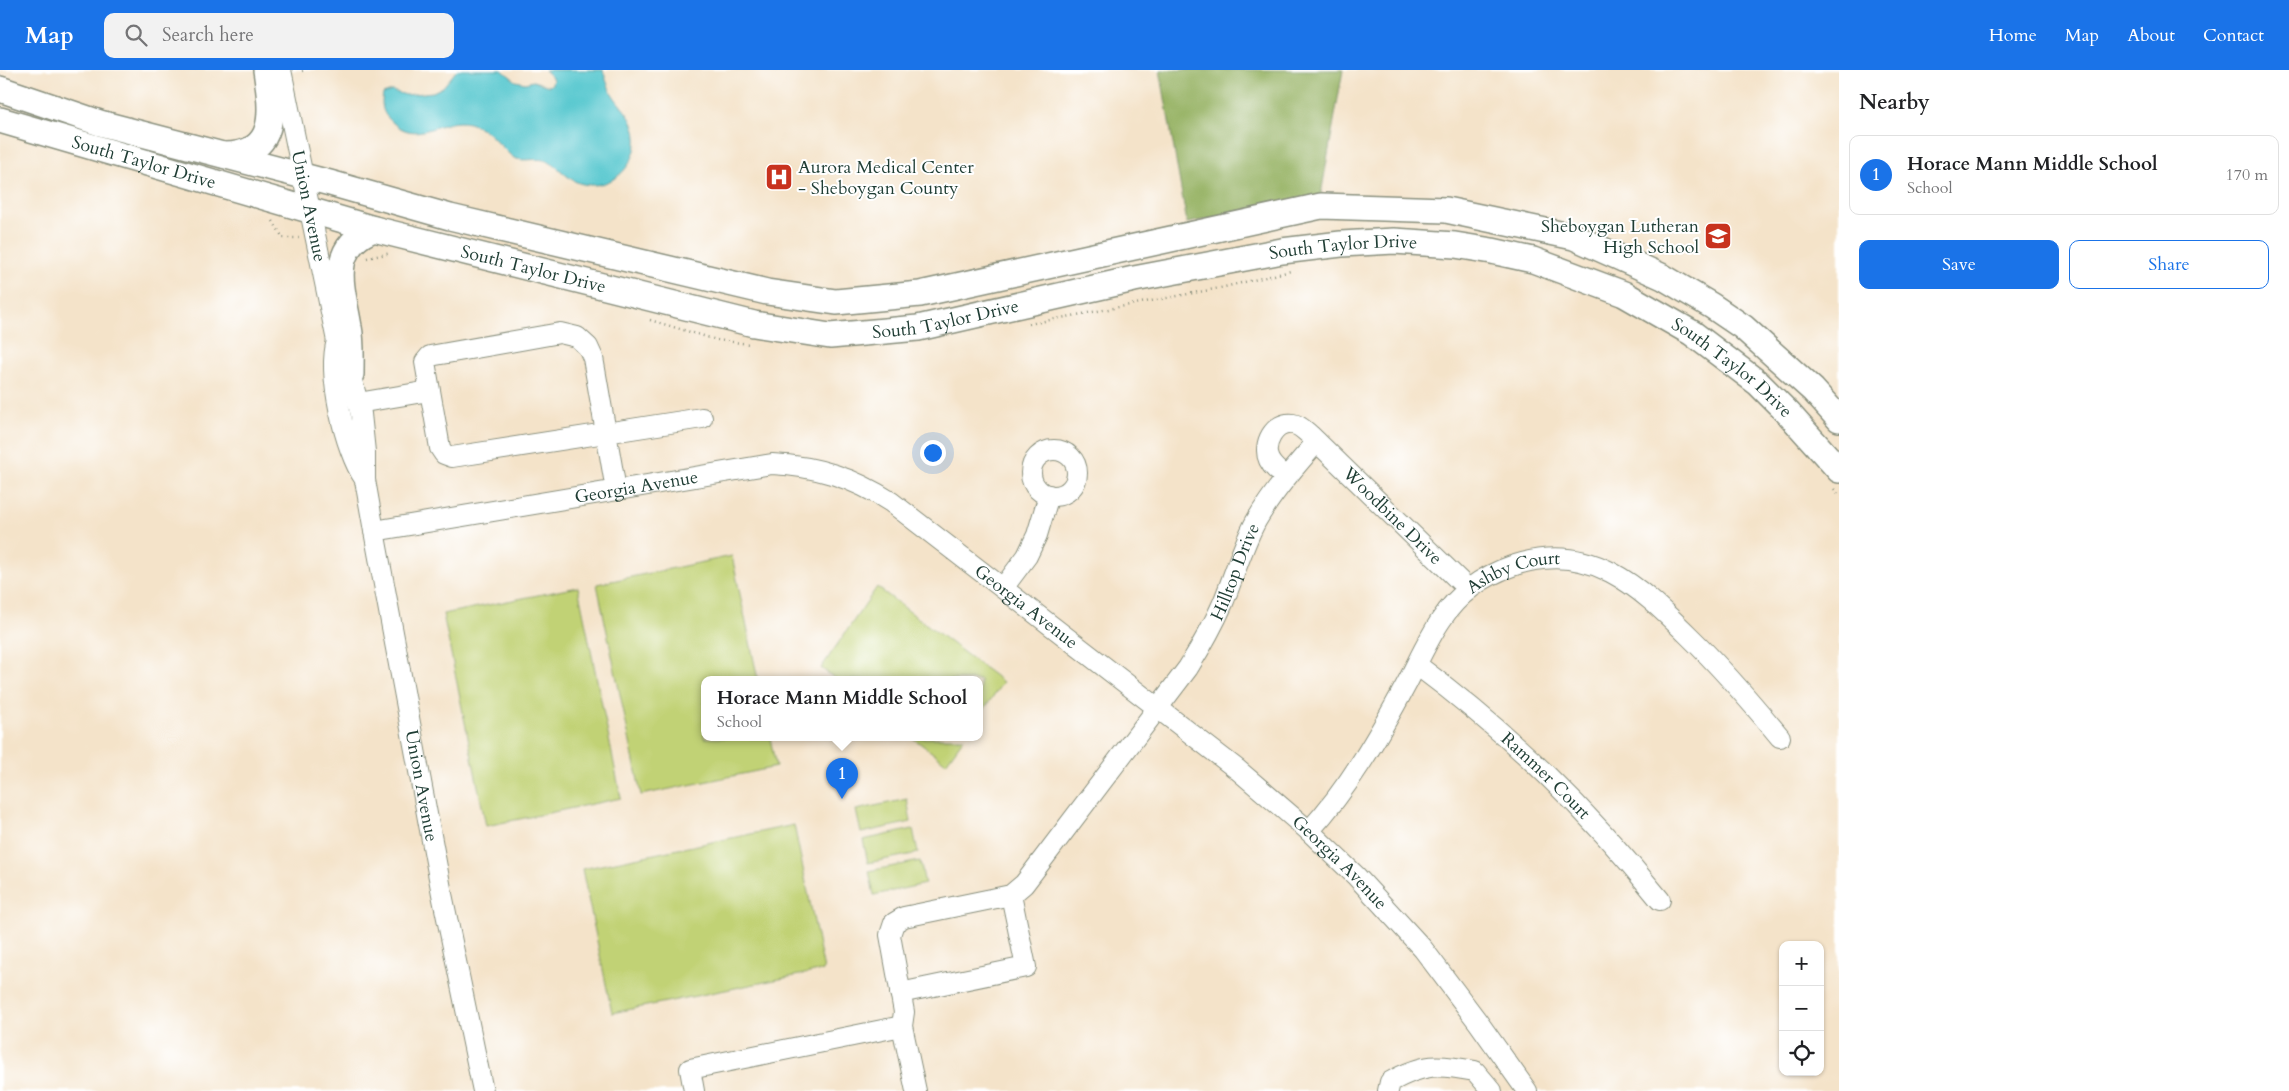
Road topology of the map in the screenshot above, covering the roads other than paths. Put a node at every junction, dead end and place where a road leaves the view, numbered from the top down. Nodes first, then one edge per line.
1 (266, 70) edge
2 (281, 70) edge
3 (0, 89) edge
4 (0, 120) edge
5 (222, 155) junction
6 (304, 176) junction
7 (311, 210) junction
8 (374, 229) junction
9 (337, 341) junction
10 (350, 374) junction
11 (429, 390) junction
12 (358, 403) junction
13 (702, 418) dead end
14 (1839, 419) edge
15 (606, 433) junction
16 (1317, 442) junction
17 (1839, 468) edge
18 (1286, 477) junction
19 (364, 480) junction
20 (616, 490) junction
21 (1049, 495) dead end
22 (374, 531) junction
23 (1003, 588) junction
24 (1468, 590) junction
25 (1417, 665) junction
26 (1158, 708) junction
27 (1780, 737) dead end
28 (1309, 831) junction
29 (1011, 895) junction
30 (1660, 900) dead end
31 (900, 993) junction
32 (902, 1026) junction
33 (1514, 1072) junction
34 (1492, 1090) edge
35 (483, 1091) edge
36 (694, 1091) edge
37 (916, 1091) edge
38 (1388, 1091) edge
39 (1527, 1091) edge

1 - 5 main road
2 - 6 street, Union Avenue
3 - 5 main road, South Taylor Drive
4 - 7 main road, South Taylor Drive
5 - 6 main road, South Taylor Drive
6 - 7 street, Union Avenue
6 - 14 main road, South Taylor Drive
7 - 8 main road, South Taylor Drive
7 - 9 street, Union Avenue
8 - 10 main road
8 - 17 main road, South Taylor Drive
9 - 10 street, Union Avenue
9 - 19 street, Union Avenue
10 - 12 street, Union Avenue
11 - 12 street
11 - 15 street
11 - 15 street
12 - 19 street, Union Avenue
13 - 15 street
15 - 20 street
16 - 18 street, Hilltop Drive
16 - 18 street
16 - 24 street, Woodbine Drive
18 - 26 street, Hilltop Drive
19 - 22 street, Union Avenue
20 - 22 street, Georgia Avenue
20 - 23 street, Georgia Avenue
21 - 23 street
22 - 35 street, Union Avenue
23 - 26 street, Georgia Avenue
24 - 25 street, Ashby Court
24 - 27 street, Ashby Court
25 - 28 street, Ashby Court
25 - 30 street, Rammer Court
26 - 28 street, Georgia Avenue
26 - 29 street, Hilltop Drive
28 - 33 street, Georgia Avenue
29 - 31 street
29 - 31 street
31 - 32 street
32 - 36 street
32 - 37 street
33 - 34 street
33 - 39 street, Georgia Avenue
34 - 38 street

